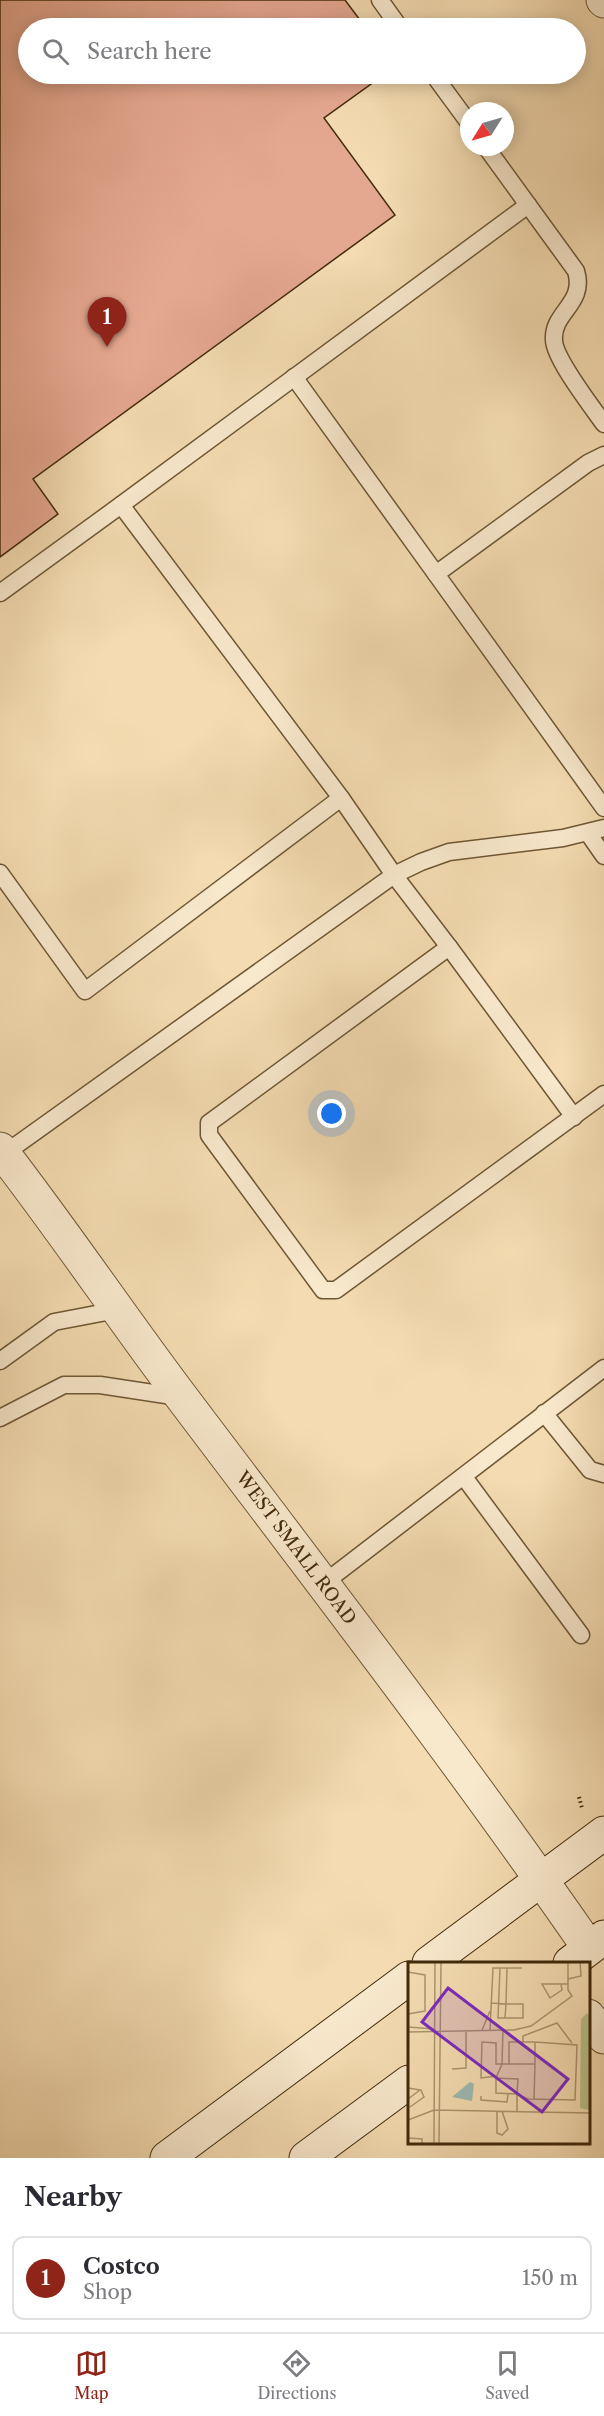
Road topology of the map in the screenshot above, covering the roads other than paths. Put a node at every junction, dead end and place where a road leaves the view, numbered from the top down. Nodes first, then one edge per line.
1 (380, 0) edge
2 (393, 18) edge
3 (440, 84) edge
4 (460, 111) edge
5 (493, 156) edge
6 (528, 205) junction
7 (294, 377) junction
8 (604, 424) edge
9 (604, 454) edge
10 (121, 505) junction
11 (436, 574) junction
12 (0, 593) edge
13 (341, 798) junction
14 (604, 808) edge
15 (596, 830) edge
16 (604, 856) edge
17 (0, 873) edge
18 (394, 875) junction
19 (449, 947) junction
20 (604, 1095) edge
21 (574, 1117) junction
22 (2, 1152) edge
23 (117, 1310) junction
24 (0, 1361) edge
25 (604, 1368) edge
26 (182, 1397) junction
27 (543, 1413) junction
28 (0, 1418) edge
29 (604, 1474) edge
30 (464, 1477) junction
31 (324, 1583) junction
32 (581, 1635) dead end
33 (604, 1833) edge
34 (542, 1880) junction
35 (591, 1955) edge
36 (430, 1962) edge
37 (408, 1979) edge
38 (589, 2017) edge
39 (604, 2037) edge
40 (408, 2083) edge
41 (167, 2158) edge
42 (306, 2158) edge

1 - 2 lane
3 - 4 lane
5 - 6 lane
6 - 7 lane
6 - 8 lane
7 - 10 lane
7 - 11 lane
9 - 11 lane
10 - 12 lane
10 - 13 lane
11 - 14 lane
13 - 17 lane
13 - 18 lane
15 - 16 lane
15 - 18 lane
18 - 19 lane
18 - 22 lane
19 - 21 lane
19 - 21 lane
20 - 21 lane
22 - 23 street, WEST SMALL ROAD
23 - 24 lane
23 - 26 street, WEST SMALL ROAD
25 - 27 lane
26 - 28 lane
26 - 31 street, WEST SMALL ROAD
27 - 29 lane
27 - 30 lane
30 - 31 lane
30 - 32 lane
31 - 34 street, WEST SMALL ROAD
33 - 34 street
34 - 35 street, WEST SMALL ROAD
34 - 36 street
37 - 41 street
38 - 39 street
40 - 42 street

